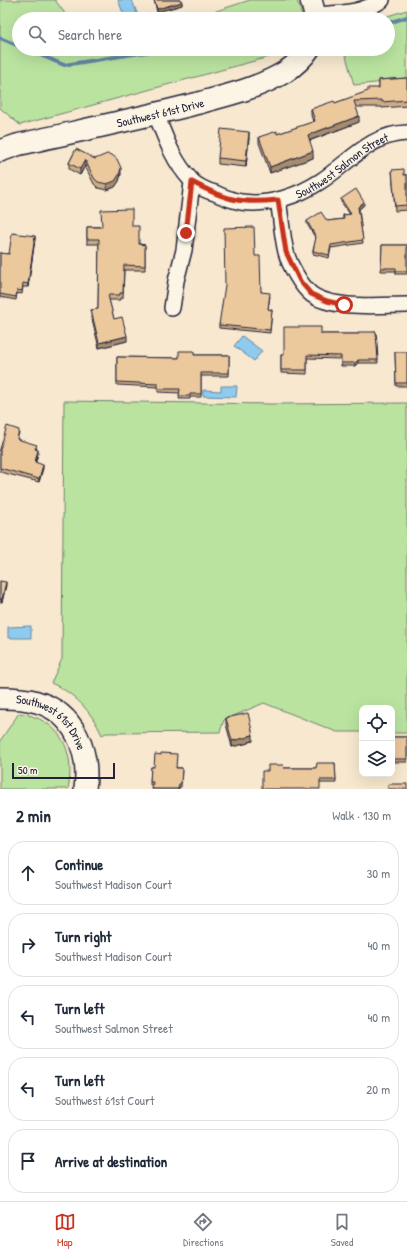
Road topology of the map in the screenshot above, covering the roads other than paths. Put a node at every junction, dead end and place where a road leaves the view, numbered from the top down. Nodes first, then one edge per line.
1 (382, 0) edge
2 (315, 11) edge
3 (303, 56) edge
4 (156, 114) junction
5 (407, 133) edge
6 (0, 151) edge
7 (192, 182) junction
8 (278, 200) junction
9 (407, 305) edge
10 (172, 308) dead end
11 (0, 698) edge
12 (85, 789) edge

1 - 2 street
3 - 4 street, Southwest 61st Drive
4 - 6 street, Southwest 61st Drive
4 - 7 street, Southwest Salmon Street
5 - 8 street, Southwest Salmon Street
7 - 8 street, Southwest Salmon Street
7 - 10 street
8 - 9 street
11 - 12 street, Southwest 61st Drive

